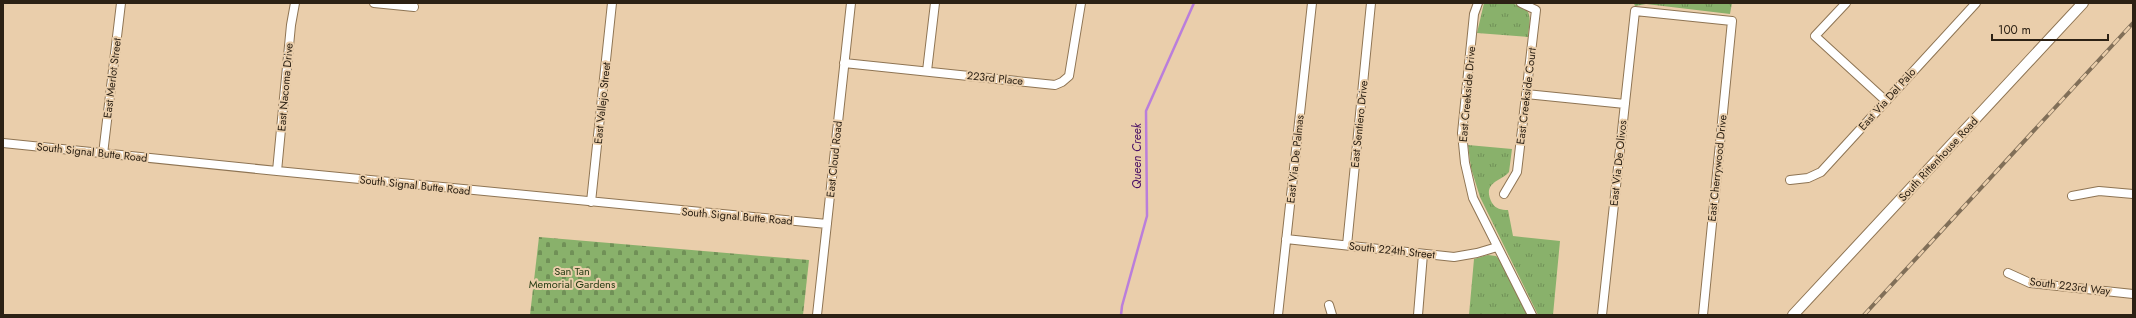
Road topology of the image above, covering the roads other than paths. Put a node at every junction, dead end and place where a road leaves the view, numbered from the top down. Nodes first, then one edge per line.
1 (120, 3) edge
2 (295, 3) edge
3 (374, 3) edge
4 (612, 3) edge
5 (851, 3) edge
6 (936, 3) edge
7 (1082, 3) edge
8 (1312, 3) edge
9 (1372, 3) edge
10 (1478, 3) edge
11 (1521, 3) edge
12 (1846, 3) edge
13 (1976, 3) edge
14 (2083, 3) edge
15 (414, 8) dead end
16 (1732, 21) joint
17 (844, 63) junction
18 (927, 71) junction
19 (1526, 94) junction
20 (1886, 101) junction
21 (1625, 104) junction
22 (3, 143) edge
23 (103, 154) junction
24 (277, 171) junction
25 (1790, 180) dead end
26 (1504, 194) dead end
27 (2133, 194) edge
28 (2072, 196) dead end
29 (591, 202) junction
30 (827, 224) junction
31 (1286, 239) junction
32 (1347, 245) junction
33 (1497, 246) junction
34 (1423, 254) junction
35 (2008, 273) dead end
36 (2133, 294) edge
37 (1329, 305) dead end
38 (817, 315) edge
39 (1278, 315) edge
40 (1332, 315) edge
41 (1418, 315) edge
42 (1532, 315) edge
43 (1602, 315) edge
44 (1703, 315) edge
45 (1793, 315) edge

1 - 23 street, East Merlot Street
2 - 24 street, East Nacoma Drive
3 - 15 street
4 - 29 street, East Vallejo Street
5 - 17 street, East Cloud Road
6 - 18 street
7 - 18 street, 223rd Place
8 - 31 street, East Via De Palmas
9 - 32 street, East Sentiero Drive
10 - 33 street, East Creekside Drive
11 - 19 street, East Creekside Court
12 - 20 street
13 - 20 street, East Via Del Palo
14 - 45 main road, South Rittenhouse Road
16 - 21 street, East Via De Olivos
16 - 44 street, East Cherrywood Drive
17 - 18 street, 223rd Place
17 - 30 street, East Cloud Road
19 - 21 street
19 - 26 street, East Creekside Court
20 - 25 street, East Via Del Palo
21 - 43 street, East Via De Olivos
22 - 23 street, South Signal Butte Road
23 - 24 street, South Signal Butte Road
24 - 29 street, South Signal Butte Road
27 - 28 street
29 - 30 street, South Signal Butte Road
30 - 38 street, East Cloud Road
31 - 32 street, South 224th Street
31 - 39 street, East Via De Palmas
32 - 34 street, South 224th Street
33 - 34 street, South 224th Street
33 - 42 street, East Creekside Drive
34 - 41 street
35 - 36 street, South 223rd Way
37 - 40 street

